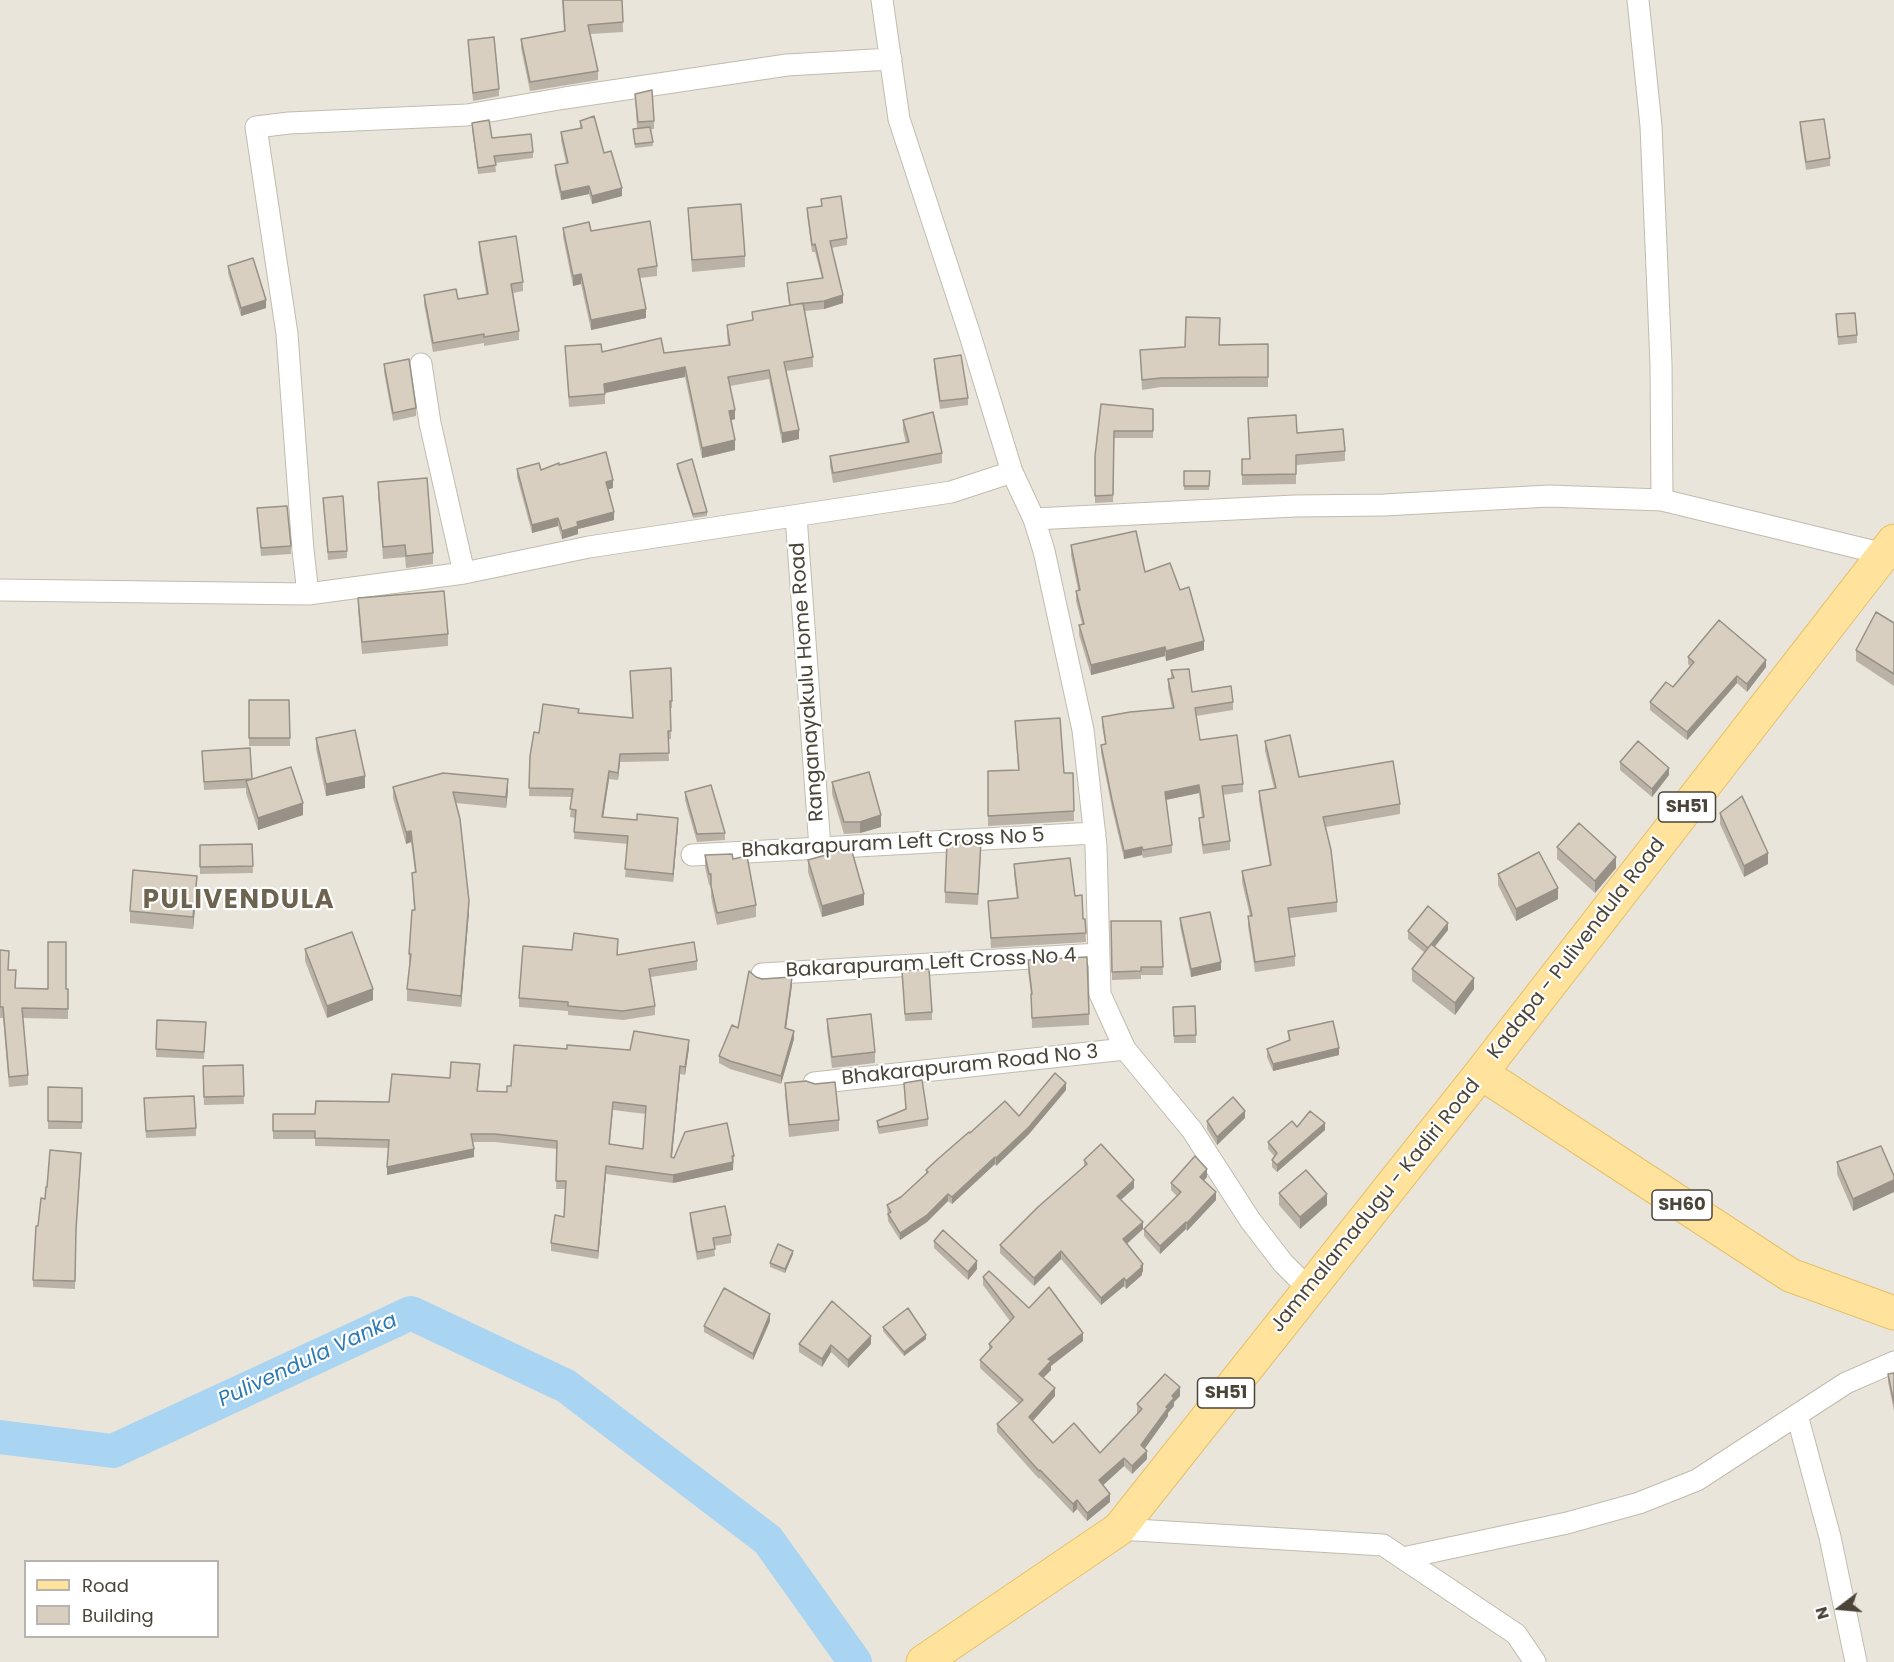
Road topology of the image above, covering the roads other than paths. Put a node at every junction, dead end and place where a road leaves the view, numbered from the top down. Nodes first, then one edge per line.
1 (882, 0) edge
2 (1638, 0) edge
3 (891, 59) junction
4 (421, 364) dead end
5 (1012, 472) junction
6 (1662, 500) junction
7 (796, 516) junction
8 (1034, 519) junction
9 (1889, 548) edge
10 (464, 573) junction
11 (0, 590) edge
12 (309, 594) junction
13 (1095, 833) junction
14 (820, 848) junction
15 (692, 855) dead end
16 (1099, 954) junction
17 (762, 974) dead end
18 (1125, 1049) junction
19 (1481, 1073) junction
20 (814, 1083) edge
21 (1309, 1289) junction
22 (1894, 1313) edge
23 (1894, 1362) edge
24 (1797, 1415) junction
25 (1119, 1529) junction
26 (1403, 1558) junction
27 (923, 1662) edge
28 (1535, 1662) edge
29 (1857, 1662) edge

1 - 3 street
2 - 6 street
3 - 5 street
3 - 12 street
4 - 10 street
5 - 7 street
5 - 8 street
6 - 8 street
6 - 9 street
7 - 10 street
7 - 14 street, Ranganayakulu Home Road
8 - 13 street
9 - 19 main road, Kadapa - Pulivendula Road / SH51
10 - 12 street
11 - 12 street
13 - 14 street, Bhakarapuram Left Cross No 5
13 - 16 street
14 - 15 street, Bhakarapuram Left Cross No 5
16 - 17 street, Bakarapuram Left Cross No 4
16 - 18 street
18 - 20 street, Bhakarapuram Road No 3
18 - 21 street
19 - 21 main road, Jammalamadugu - Kadiri Road / SH51
19 - 22 main road, Jammalamadugu - Kadiri Road / SH60
21 - 25 main road, Jammalamadugu - Kadiri Road / SH51
23 - 24 street
24 - 26 street
24 - 29 street
25 - 26 street
25 - 27 main road, Jammalamadugu - Kadiri Road / SH51
26 - 28 street

